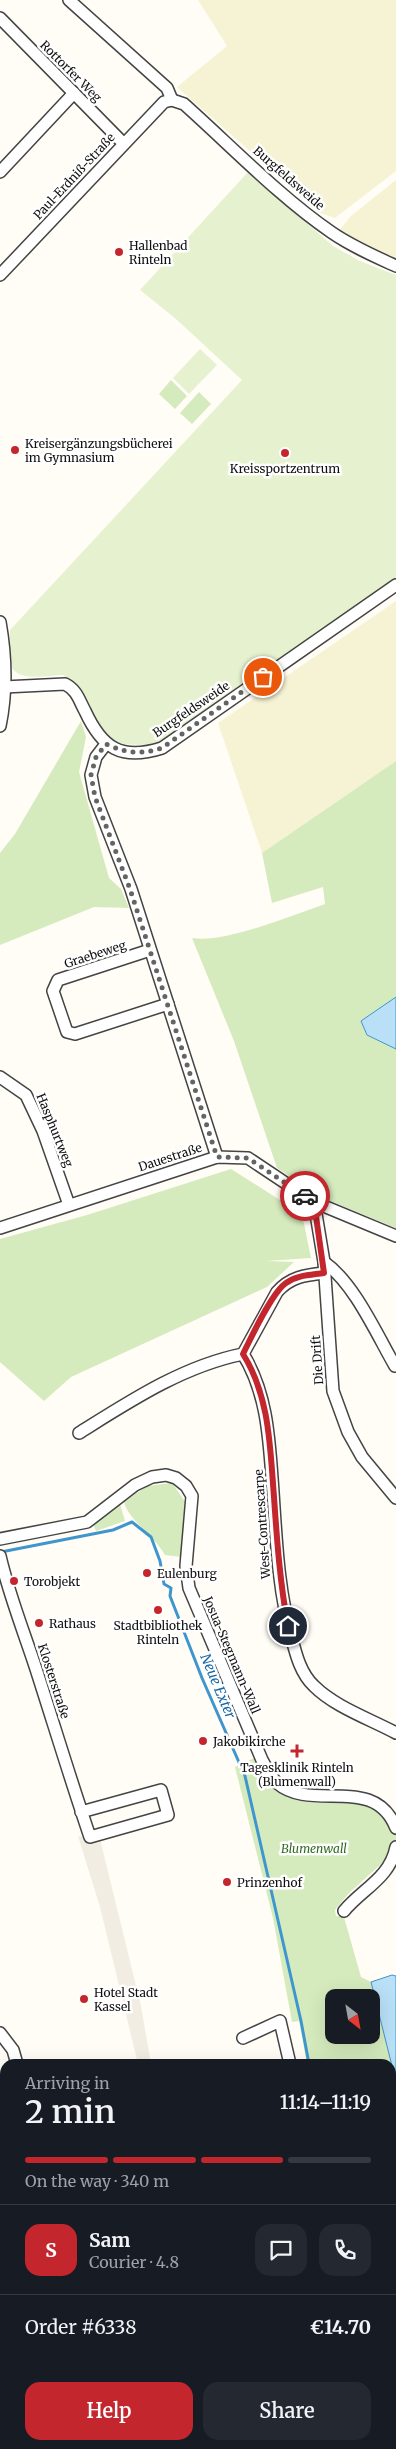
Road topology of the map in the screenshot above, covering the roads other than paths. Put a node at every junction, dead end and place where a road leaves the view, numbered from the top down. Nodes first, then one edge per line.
1 (69, 0) edge
2 (0, 18) edge
3 (74, 93) junction
4 (172, 100) junction
5 (123, 143) junction
6 (0, 172) edge
7 (396, 266) edge
8 (0, 276) edge
9 (396, 584) edge
10 (1, 626) edge
11 (4, 687) junction
12 (0, 726) edge
13 (106, 744) junction
14 (150, 950) junction
15 (168, 1004) junction
16 (0, 1077) edge
17 (217, 1157) junction
18 (314, 1202) junction
19 (69, 1205) junction
20 (0, 1228) edge
21 (396, 1236) edge
22 (324, 1267) junction
23 (243, 1354) junction
24 (395, 1366) edge
25 (79, 1433) dead end
26 (396, 1498) edge
27 (0, 1539) edge
28 (0, 1557) edge
29 (3, 1579) edge
30 (396, 1733) edge
31 (81, 1812) junction
32 (396, 1828) edge
33 (396, 1847) edge
34 (344, 1912) dead end
35 (1, 2036) edge
36 (243, 2038) dead end
37 (16, 2059) edge
38 (289, 2059) edge

1 - 4 street
2 - 3 street, Rottorfer Weg
3 - 5 street, Rottorfer Weg
3 - 6 street
4 - 5 street, Paul-Erdniß-Straße
4 - 7 street, Burgfeldsweide
5 - 8 street, Paul-Erdniß-Straße
9 - 13 street, Burgfeldsweide
10 - 11 street
11 - 12 street
11 - 13 street
13 - 14 street
14 - 15 street
14 - 15 street, Graebeweg
15 - 17 street
16 - 19 street, Hasphurtweg
17 - 18 street, Dauestraße
17 - 19 street, Dauestraße
18 - 21 street, Dauestraße
18 - 22 street, Die Drift
19 - 20 street, Dauestraße
22 - 23 street
22 - 24 street
22 - 26 street, Die Drift
23 - 25 street
23 - 30 street, West-Contrescarpe
27 - 32 street, Josua-Stegmann-Wall
28 - 29 street, Klosterstraße
29 - 31 street, Klosterstraße
31 - 31 street, Klosterstraße
33 - 34 street
35 - 37 street
36 - 38 street

